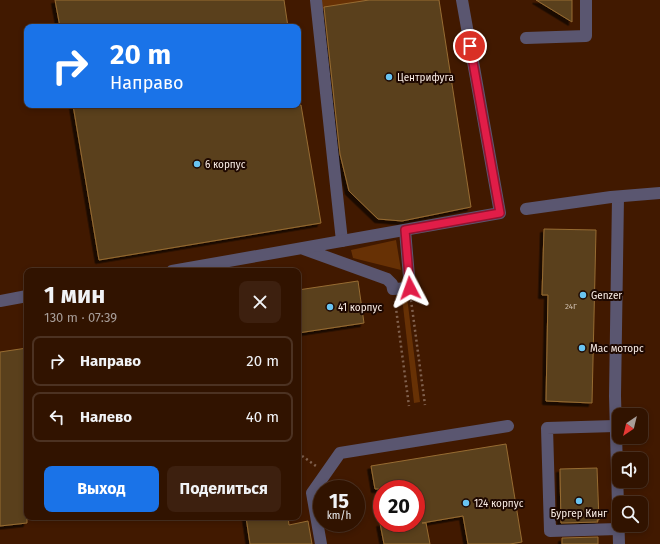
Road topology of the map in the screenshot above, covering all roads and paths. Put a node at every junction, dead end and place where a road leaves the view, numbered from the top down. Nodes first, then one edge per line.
1 (316, 0) edge
2 (462, 0) edge
3 (586, 0) edge
4 (526, 38) dead end
5 (660, 193) edge
6 (618, 197) junction
7 (526, 209) dead end
8 (405, 230) junction
9 (342, 241) junction
10 (302, 248) junction
11 (189, 268) edge
12 (410, 288) junction
13 (393, 289) junction
14 (24, 297) edge
15 (0, 301) edge
16 (425, 405) dead end
17 (409, 406) dead end
18 (615, 408) edge
19 (508, 426) dead end
20 (612, 426) edge
21 (616, 444) edge
22 (301, 455) edge
23 (326, 473) junction
24 (617, 496) edge
25 (612, 529) edge
26 (618, 532) edge
27 (321, 544) edge
28 (619, 544) edge

1 - 9 lane
2 - 8 lane
3 - 4 lane
5 - 6 lane
6 - 7 lane
6 - 18 lane
8 - 9 lane
8 - 12 lane
9 - 10 lane
10 - 11 lane
10 - 13 lane
12 - 13 lane
12 - 16 path
13 - 17 path
14 - 15 lane
19 - 23 lane
20 - 25 lane
21 - 24 lane
22 - 23 path
23 - 27 lane
26 - 28 lane

